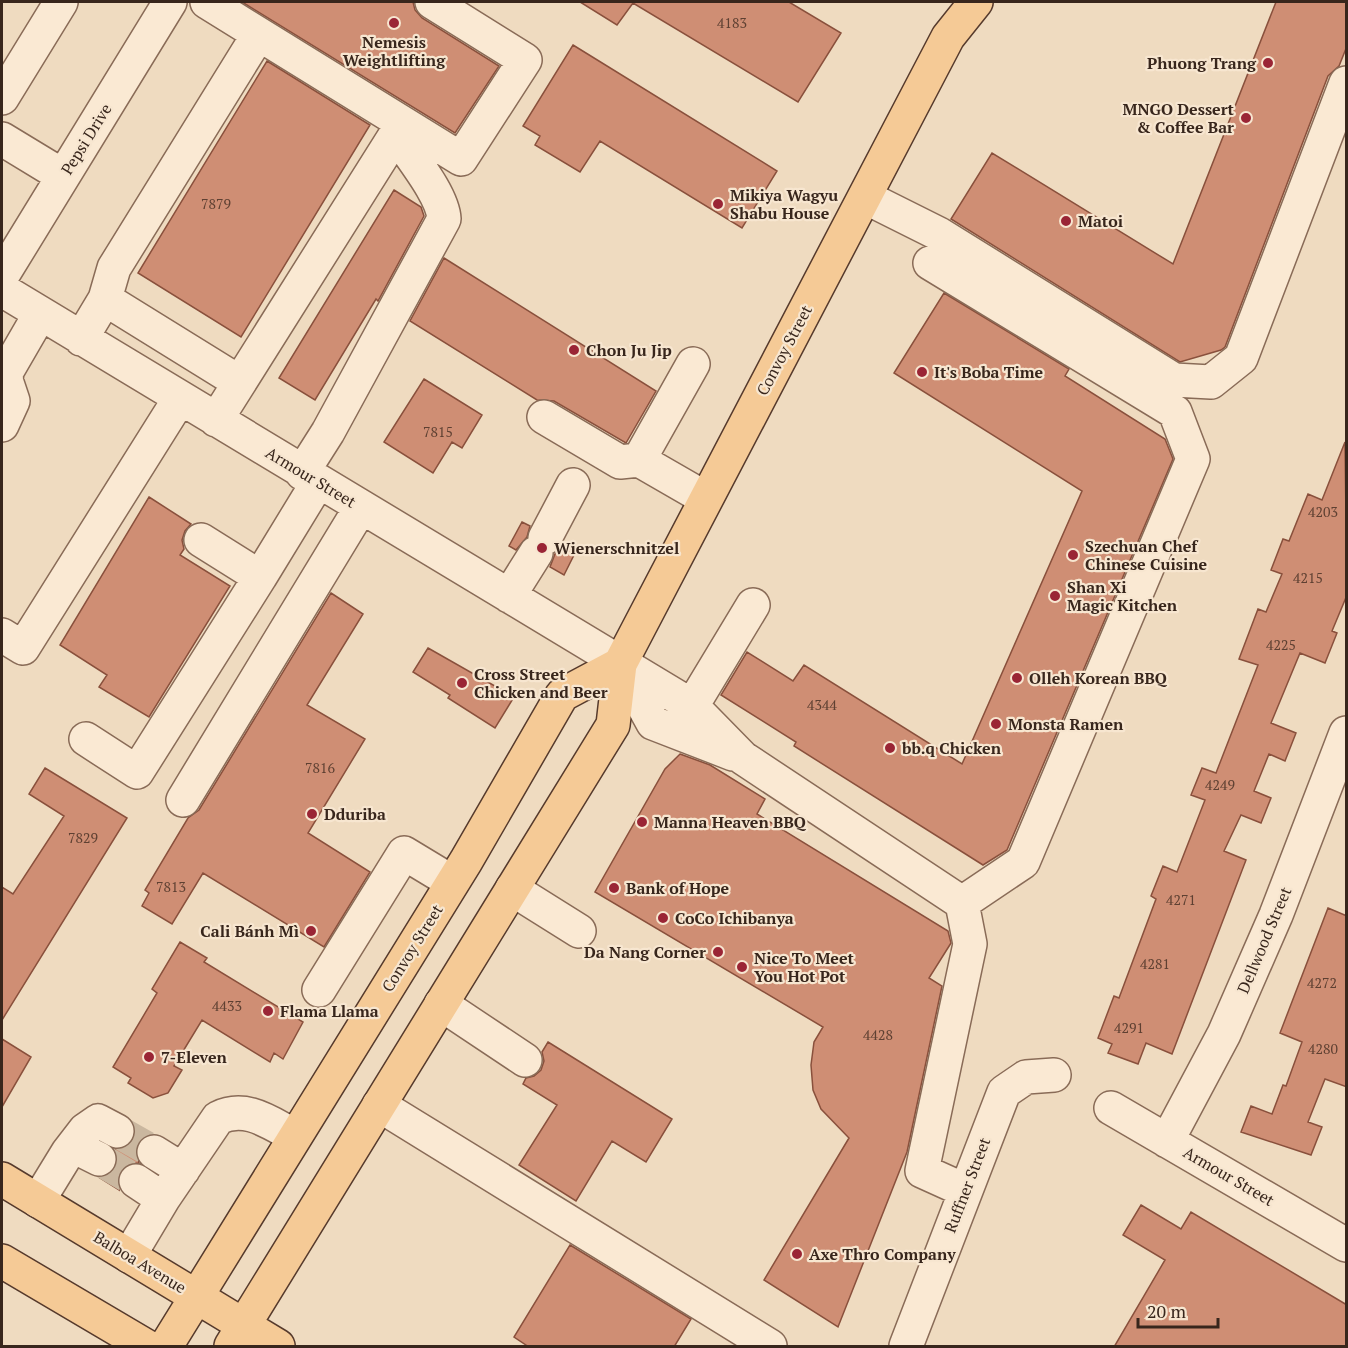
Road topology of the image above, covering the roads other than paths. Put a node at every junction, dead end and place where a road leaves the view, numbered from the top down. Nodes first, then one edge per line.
1 (61, 2) edge
2 (170, 2) edge
3 (181, 2) edge
4 (207, 2) edge
5 (432, 2) edge
6 (955, 2) edge
7 (976, 2) edge
8 (948, 37) junction
9 (252, 45) junction
10 (1347, 83) edge
11 (2, 98) edge
12 (396, 134) junction
13 (2, 139) edge
14 (63, 176) junction
15 (865, 197) junction
16 (930, 264) dead end
17 (2, 276) edge
18 (2, 290) edge
19 (105, 299) junction
20 (40, 314) junction
21 (81, 339) junction
22 (693, 364) dead end
23 (239, 382) junction
24 (1211, 382) junction
25 (180, 398) junction
26 (544, 417) dead end
27 (216, 420) junction
28 (2, 425) edge
29 (1184, 435) junction
30 (639, 460) junction
31 (310, 477) junction
32 (573, 485) dead end
33 (705, 498) junction
34 (361, 507) junction
35 (201, 540) dead end
36 (260, 577) junction
37 (509, 596) junction
38 (753, 605) dead end
39 (2, 635) edge
40 (620, 664) junction
41 (692, 706) junction
42 (1347, 733) edge
43 (86, 739) dead end
44 (743, 758) junction
45 (183, 800) dead end
46 (452, 882) junction
47 (512, 889) junction
48 (962, 903) junction
49 (579, 931) dead end
50 (319, 990) dead end
51 (441, 1005) junction
52 (525, 1060) dead end
53 (1054, 1075) dead end
54 (379, 1105) junction
55 (1111, 1108) dead end
56 (117, 1131) tunnel mouth
57 (295, 1136) junction
58 (1167, 1141) junction
59 (154, 1152) tunnel mouth
60 (183, 1170) junction
61 (2, 1179) edge
62 (136, 1181) tunnel mouth
63 (964, 1190) junction
64 (163, 1199) junction
65 (38, 1201) junction
66 (1347, 1245) edge
67 (129, 1256) junction
68 (2, 1261) edge
69 (196, 1296) junction
70 (238, 1336) edge
71 (146, 1347) edge
72 (166, 1347) edge
73 (278, 1347) edge
74 (770, 1347) edge
75 (906, 1347) edge

1 - 11 street
2 - 14 street, Pepsi Drive
3 - 9 street
4 - 5 street
6 - 8 main road, Convoy Street
7 - 8 main road, Convoy Street
8 - 15 main road, Convoy Street
9 - 12 street
9 - 19 street
10 - 24 street
12 - 23 street
12 - 31 street
13 - 14 street
14 - 17 street, Pepsi Drive
15 - 24 street
15 - 33 main road, Convoy Street
16 - 29 street
18 - 20 street, Armour Street
19 - 21 street
19 - 23 street
20 - 21 street, Armour Street
20 - 28 street
21 - 25 street, Armour Street
22 - 30 street
23 - 27 street
24 - 29 street
25 - 27 street, Armour Street
25 - 39 street
26 - 30 street
27 - 31 street, Armour Street
29 - 48 street
30 - 33 street
31 - 34 street, Armour Street
31 - 36 street
32 - 37 street
33 - 40 main road, Convoy Street
34 - 37 street, Armour Street
34 - 45 street
35 - 36 street
36 - 43 street
37 - 40 street, Armour Street
38 - 41 street
40 - 41 street, Armour Street
40 - 44 street
40 - 46 main road, Convoy Street
40 - 47 main road, Convoy Street
41 - 44 street, Armour Street
42 - 58 street, Dellwood Street
44 - 48 street
46 - 50 street
46 - 57 main road, Convoy Street
47 - 49 street
47 - 51 main road, Convoy Street
48 - 63 street
51 - 52 street
51 - 54 main road, Convoy Street
53 - 63 street, Ruffner Street
54 - 70 main road, Convoy Street
54 - 74 street
55 - 58 street, Armour Street
56 - 65 street
57 - 60 street
57 - 69 main road, Convoy Street
58 - 66 street, Armour Street
59 - 60 street
60 - 64 street
61 - 65 main road, Balboa Avenue
62 - 64 street
63 - 75 street, Ruffner Street
64 - 67 street
65 - 67 main road, Balboa Avenue
67 - 69 main road, Balboa Avenue
68 - 71 main road
69 - 70 main road, Balboa Avenue
69 - 72 main road, Convoy Street
70 - 73 main road, Balboa Avenue

